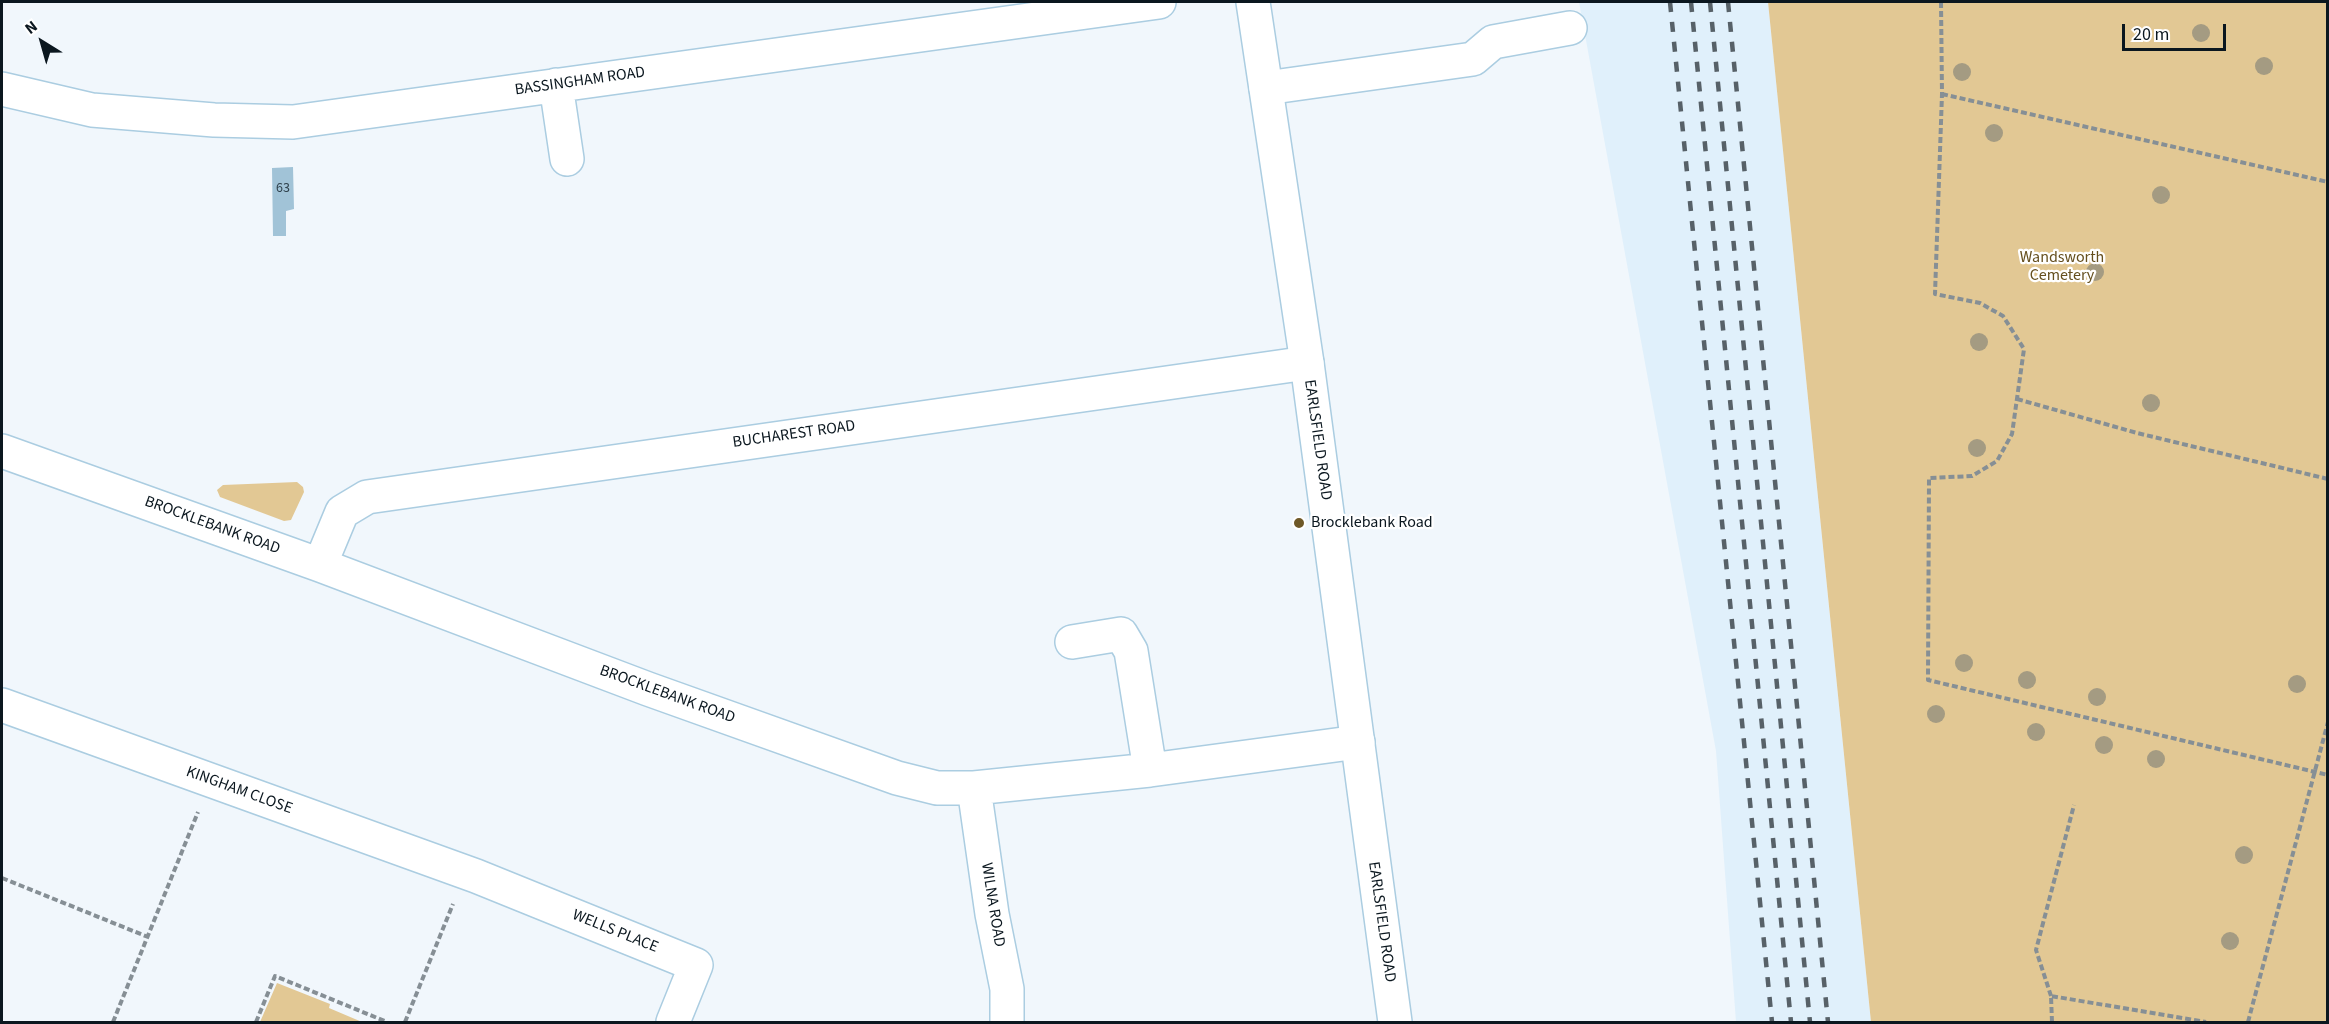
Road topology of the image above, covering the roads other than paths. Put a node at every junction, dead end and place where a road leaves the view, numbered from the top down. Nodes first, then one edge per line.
1 (1159, 2) edge
2 (1252, 2) edge
3 (1570, 28) dead end
4 (556, 85) junction
5 (1266, 88) junction
6 (2, 89) edge
7 (567, 159) dead end
8 (1307, 363) junction
9 (2, 452) edge
10 (320, 565) junction
11 (1072, 642) dead end
12 (2, 705) edge
13 (1358, 742) junction
14 (1150, 770) junction
15 (975, 788) junction
16 (471, 874) joint
17 (673, 1023) edge
18 (1007, 1023) edge
19 (1395, 1023) edge

1 - 4 street, BASSINGHAM ROAD
2 - 5 street, EARLSFIELD ROAD
3 - 5 street
4 - 6 street, BASSINGHAM ROAD
4 - 7 street
5 - 8 street, EARLSFIELD ROAD
8 - 10 street, BUCHAREST ROAD
8 - 13 street, EARLSFIELD ROAD
9 - 10 street, BROCKLEBANK ROAD
10 - 15 street, BROCKLEBANK ROAD
11 - 14 street
12 - 16 street, KINGHAM CLOSE
13 - 14 street, BROCKLEBANK ROAD
13 - 19 street, EARLSFIELD ROAD
14 - 15 street, BROCKLEBANK ROAD
15 - 18 street, WILNA ROAD
16 - 17 street, WELLS PLACE

